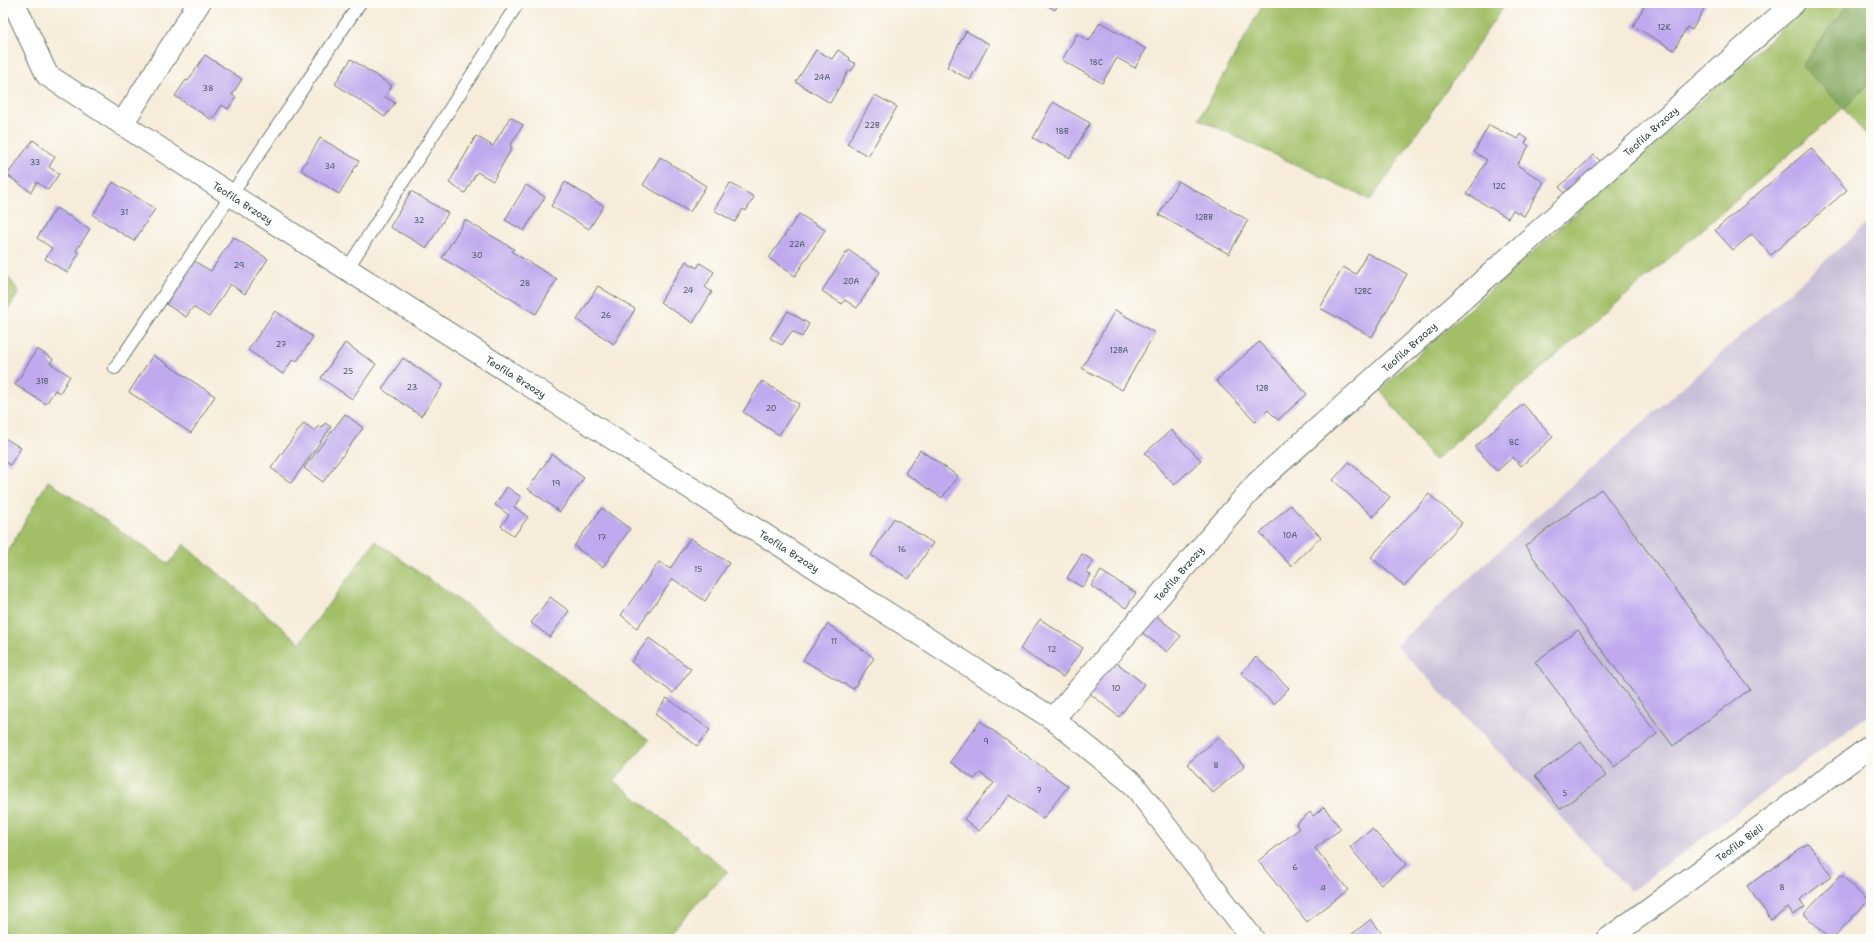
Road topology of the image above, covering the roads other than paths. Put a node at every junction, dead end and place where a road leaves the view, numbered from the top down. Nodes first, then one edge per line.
1 (14, 3) edge
2 (199, 3) edge
3 (360, 3) edge
4 (518, 3) edge
5 (1794, 3) edge
6 (122, 124) junction
7 (232, 196) junction
8 (347, 269) junction
9 (116, 368) dead end
10 (1053, 719) junction
11 (1871, 746) edge
12 (1253, 939) edge
13 (1608, 939) edge

1 - 6 street, Teofila Brzozy
2 - 6 street
3 - 7 lane
4 - 8 lane
5 - 10 street, Teofila Brzozy
6 - 7 street, Teofila Brzozy
7 - 8 street, Teofila Brzozy
7 - 9 lane
8 - 10 street, Teofila Brzozy
10 - 12 street, Teofila Brzozy
11 - 13 street, Teofila Bieli

